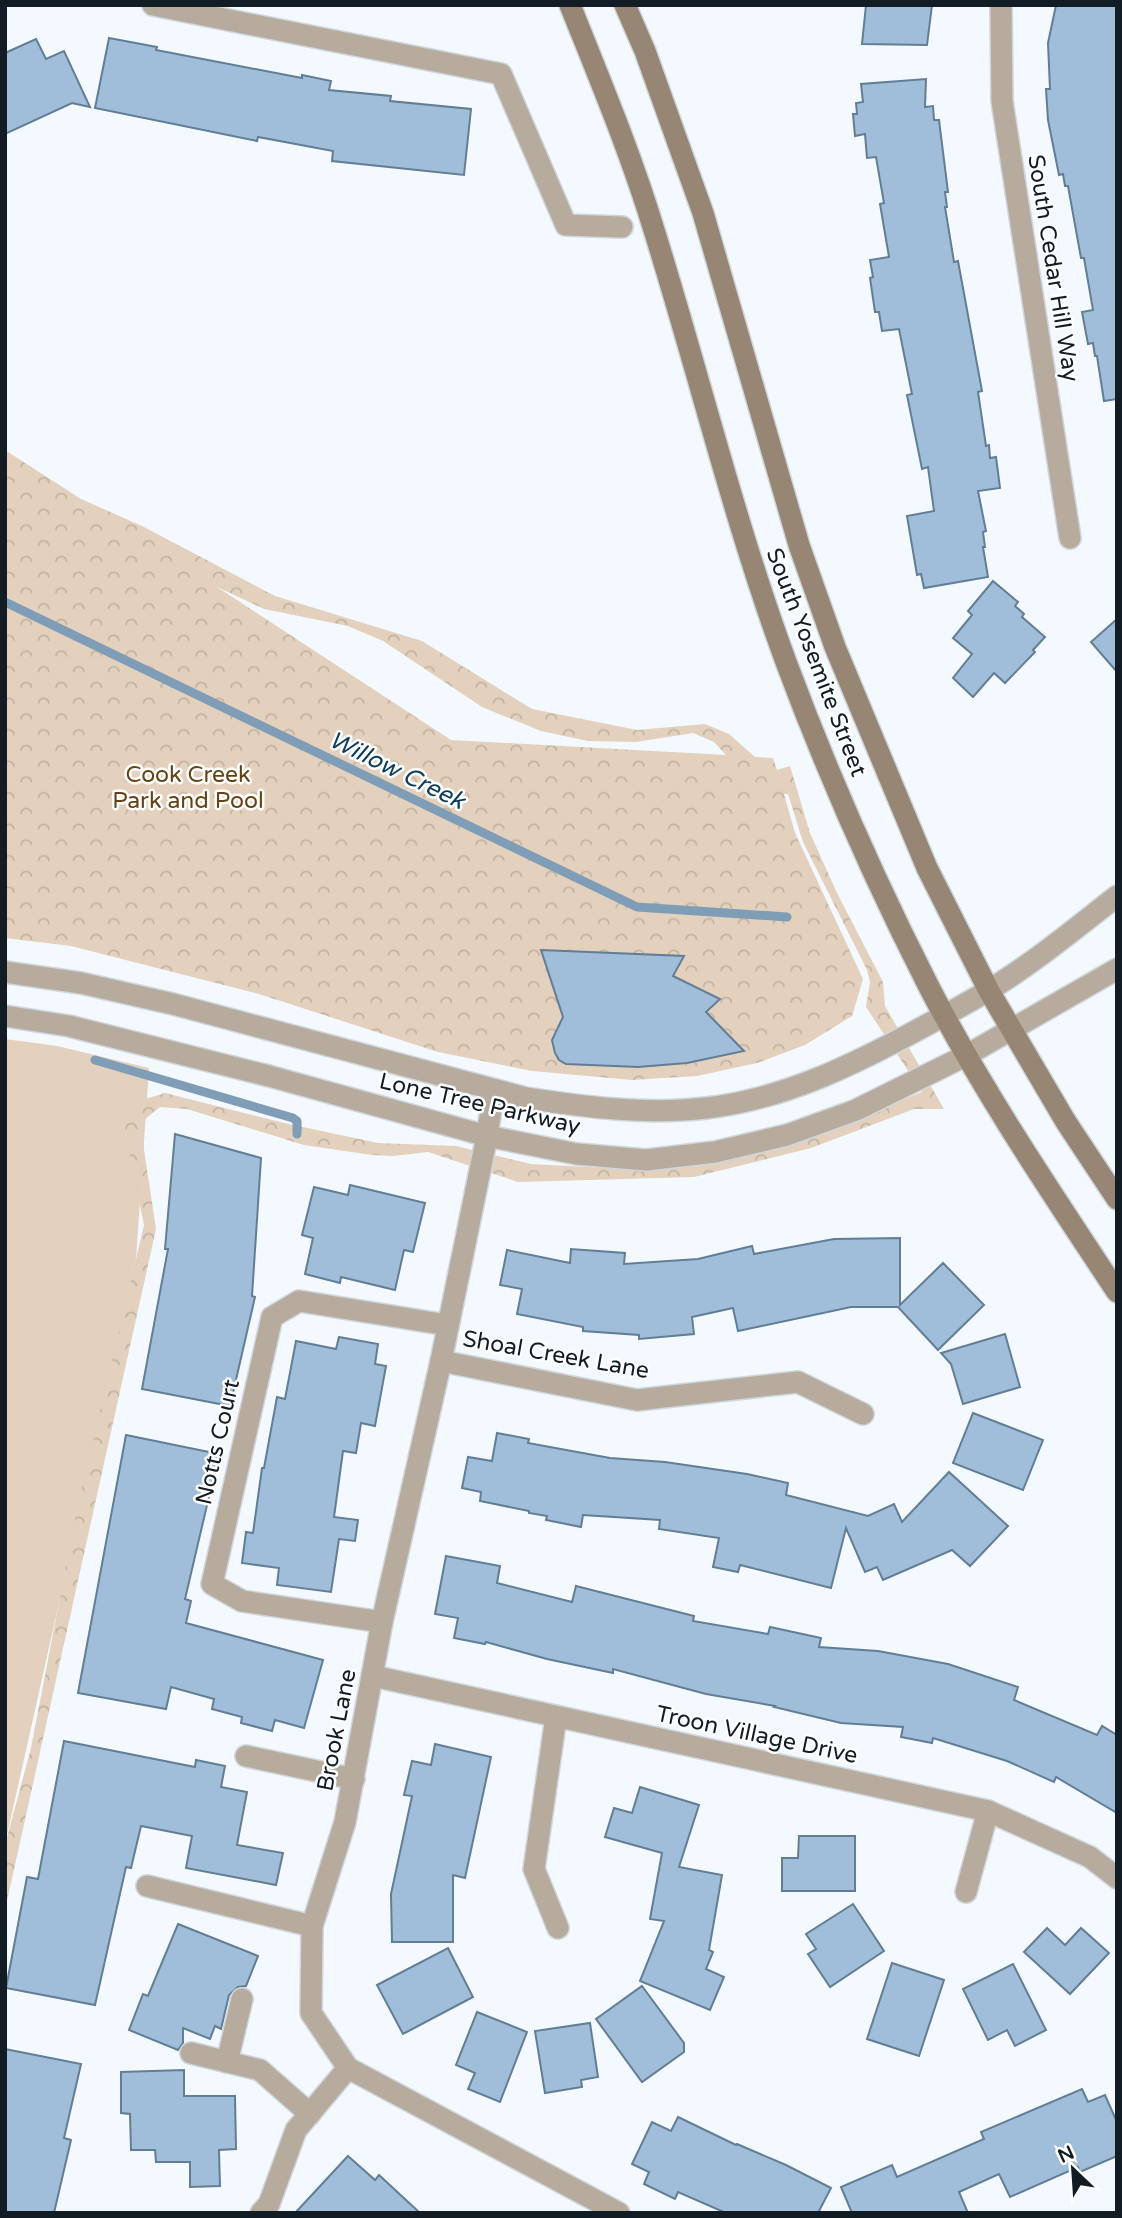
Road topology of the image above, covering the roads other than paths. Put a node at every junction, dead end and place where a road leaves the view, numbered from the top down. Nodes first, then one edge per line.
1 (153, 5) edge
2 (570, 5) edge
3 (625, 5) edge
4 (1000, 5) edge
5 (241, 14) edge
6 (622, 227) dead end
7 (1070, 538) dead end
8 (1117, 896) edge
9 (1117, 969) edge
10 (5, 972) edge
11 (989, 991) junction
12 (945, 1015) junction
13 (5, 1016) edge
14 (1010, 1030) junction
15 (967, 1055) junction
16 (494, 1090) junction
17 (487, 1136) junction
18 (1117, 1199) edge
19 (1117, 1292) edge
20 (447, 1325) junction
21 (441, 1360) junction
22 (863, 1414) dead end
23 (382, 1622) junction
24 (373, 1675) junction
25 (556, 1717) junction
26 (246, 1756) dead end
27 (354, 1779) junction
28 (988, 1811) junction
29 (1117, 1878) edge
30 (148, 1886) dead end
31 (966, 1892) dead end
32 (312, 1926) junction
33 (558, 1928) dead end
34 (242, 1998) dead end
35 (191, 2053) dead end
36 (227, 2062) junction
37 (348, 2068) junction
38 (310, 2114) junction
39 (261, 2213) edge
40 (620, 2213) edge

1 - 5 street
2 - 12 main road, South Yosemite Street
3 - 11 main road, South Yosemite Street
4 - 7 street, South Cedar Hill Way
5 - 6 street
8 - 11 street, Lone Tree Parkway
9 - 14 street, Lone Tree Parkway
10 - 16 street, Lone Tree Parkway
11 - 12 street, Lone Tree Parkway
11 - 14 main road, South Yosemite Street
12 - 15 main road, South Yosemite Street
12 - 16 street, Lone Tree Parkway
13 - 17 street, Lone Tree Parkway
14 - 15 street, Lone Tree Parkway
14 - 18 main road, South Yosemite Street
15 - 17 street, Lone Tree Parkway
15 - 19 main road, South Yosemite Street
16 - 17 street, Brook Lane
17 - 20 street, Brook Lane
20 - 21 street, Brook Lane
20 - 23 street, Notts Court
21 - 22 street, Shoal Creek Lane
21 - 23 street, Brook Lane
23 - 24 street, Brook Lane
24 - 25 street, Troon Village Drive
24 - 27 street, Brook Lane
25 - 28 street, Troon Village Drive
25 - 33 street
26 - 27 street
27 - 32 street, Brook Lane
28 - 29 street, Troon Village Drive
28 - 31 street
30 - 32 street
32 - 37 street, Brook Lane
34 - 36 street
35 - 36 street
36 - 38 street
37 - 38 street
37 - 40 street, Brook Lane
38 - 39 street

